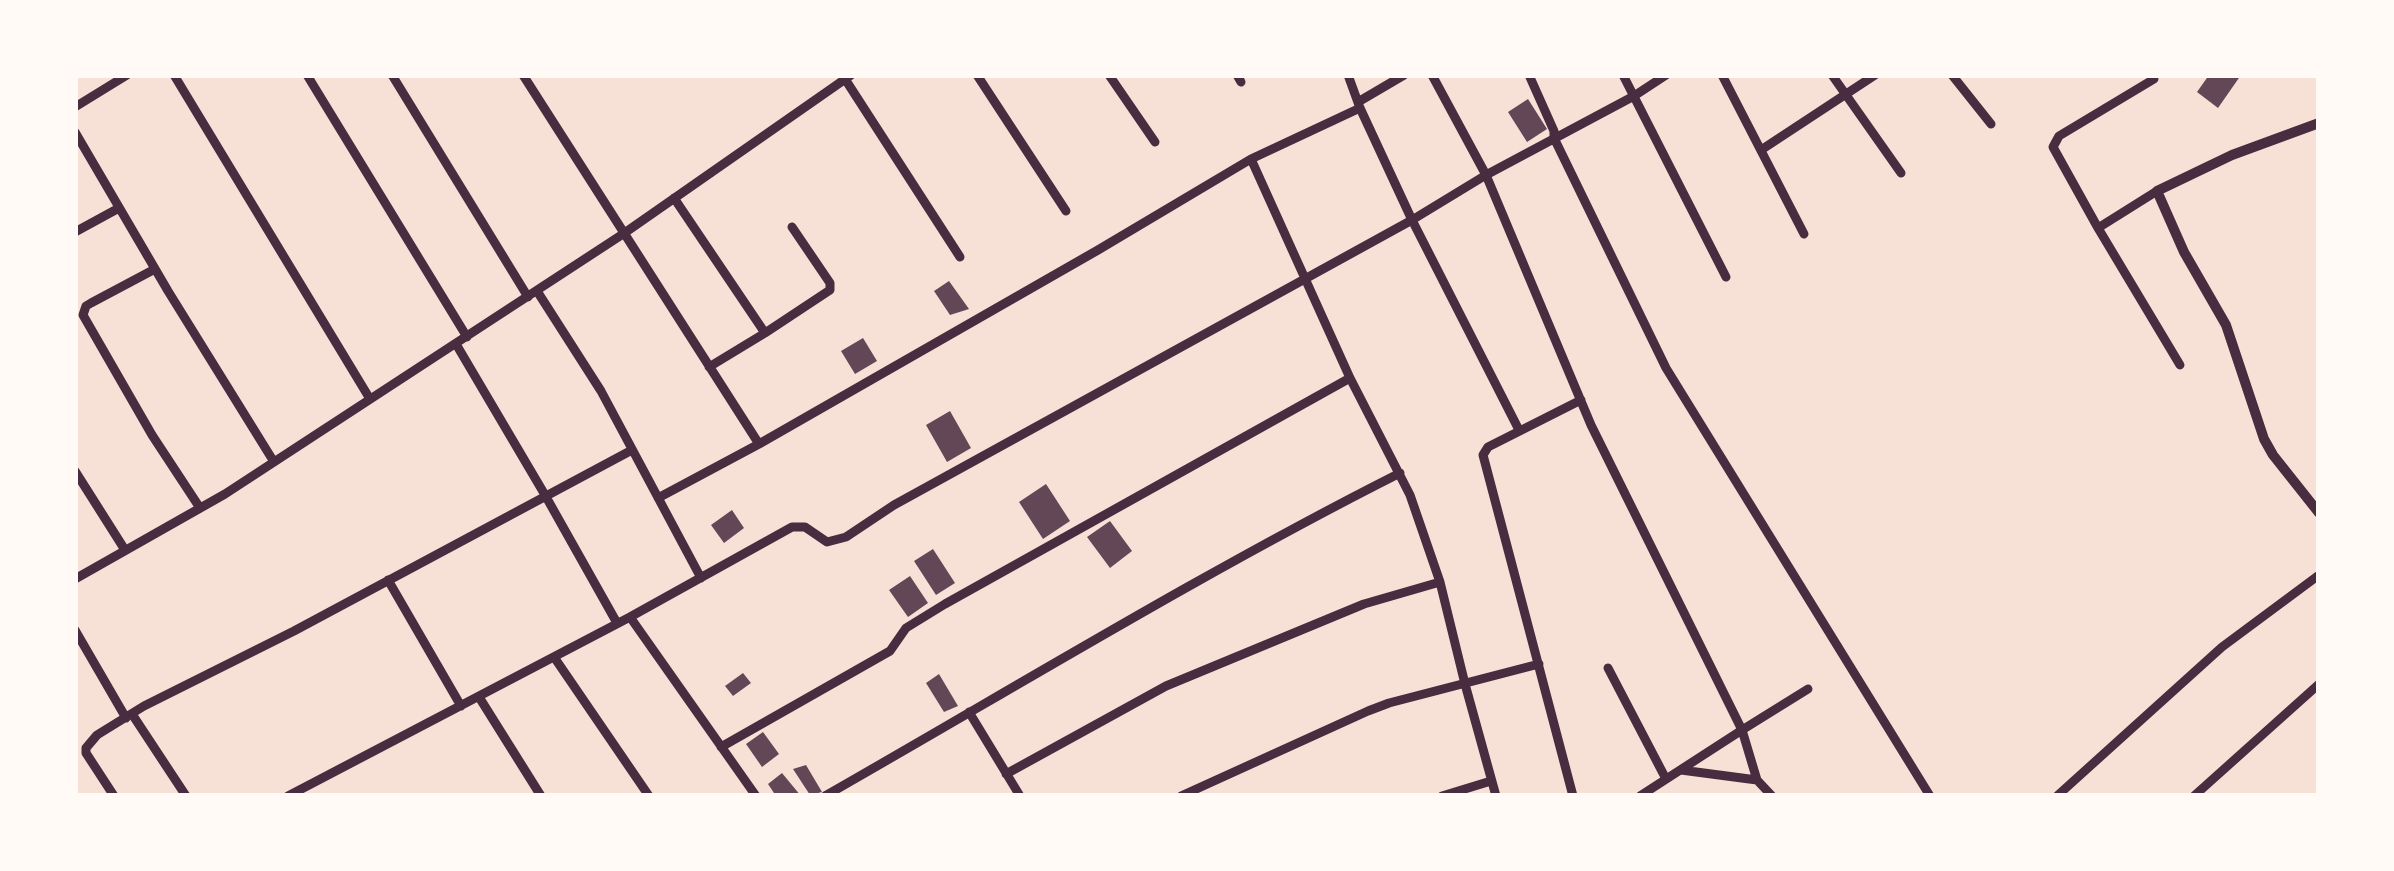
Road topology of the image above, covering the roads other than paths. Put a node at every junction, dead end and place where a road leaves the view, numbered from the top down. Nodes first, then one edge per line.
1 (127, 75) edge
2 (174, 75) edge
3 (307, 75) edge
4 (392, 75) edge
5 (523, 75) edge
6 (976, 75) edge
7 (1109, 75) edge
8 (1348, 75) edge
9 (1404, 75) edge
10 (1432, 75) edge
11 (1529, 75) edge
12 (1623, 75) edge
13 (1666, 75) edge
14 (1722, 75) edge
15 (1832, 75) edge
16 (1875, 75) edge
17 (1952, 75) edge
18 (848, 77) edge
19 (2154, 79) dead end
20 (1846, 95) junction
21 (1634, 96) junction
22 (1359, 105) junction
23 (75, 107) edge
24 (2319, 123) edge
25 (1990, 124) dead end
26 (75, 132) edge
27 (1554, 138) junction
28 (1155, 142) dead end
29 (1760, 150) junction
30 (1251, 158) junction
31 (1486, 174) junction
32 (1901, 174) dead end
33 (2157, 191) junction
34 (674, 198) junction
35 (119, 208) junction
36 (1066, 210) dead end
37 (1412, 220) junction
38 (792, 227) dead end
39 (2098, 228) junction
40 (75, 232) edge
41 (623, 234) junction
42 (1804, 234) dead end
43 (960, 257) dead end
44 (155, 269) junction
45 (1726, 277) dead end
46 (1304, 278) junction
47 (533, 294) junction
48 (765, 334) junction
49 (467, 337) junction
50 (456, 344) junction
51 (2180, 364) dead end
52 (709, 366) junction
53 (1350, 378) junction
54 (370, 400) junction
55 (1581, 400) junction
56 (1519, 430) junction
57 (759, 444) junction
58 (632, 450) junction
59 (274, 462) junction
60 (75, 471) edge
61 (1400, 473) junction
62 (546, 495) junction
63 (658, 498) junction
64 (200, 508) junction
65 (2319, 513) edge
66 (125, 550) junction
67 (2319, 574) edge
68 (75, 578) edge
69 (701, 578) junction
70 (388, 580) junction
71 (1440, 582) junction
72 (630, 617) junction
73 (617, 624) junction
74 (75, 630) edge
75 (554, 657) junction
76 (1539, 664) junction
77 (1608, 668) dead end
78 (1465, 684) junction
79 (2319, 684) edge
80 (1808, 688) dead end
81 (479, 697) junction
82 (461, 706) junction
83 (969, 712) junction
84 (129, 716) junction
85 (1742, 730) junction
86 (720, 747) junction
87 (1680, 770) junction
88 (1006, 774) junction
89 (1666, 779) junction
90 (1757, 780) junction
91 (1491, 781) junction
92 (1017, 792) edge
93 (114, 796) edge
94 (186, 796) edge
95 (288, 796) edge
96 (542, 796) edge
97 (650, 796) edge
98 (756, 796) edge
99 (825, 796) edge
100 (1003, 796) edge
101 (1181, 796) edge
102 (1442, 796) edge
103 (1496, 796) edge
104 (1572, 796) edge
105 (1640, 796) edge
106 (1772, 796) edge
107 (1930, 796) edge
108 (2057, 796) edge
109 (2194, 796) edge

1 - 23 street
2 - 54 street
3 - 49 street
4 - 47 street
5 - 41 street
6 - 36 street
7 - 28 street
8 - 22 street
9 - 22 street
10 - 31 street
11 - 27 street
12 - 21 street
13 - 21 street
14 - 29 street
15 - 20 street
16 - 20 street
17 - 25 street
18 - 34 street
18 - 43 street
19 - 39 street
20 - 29 street
20 - 32 street
21 - 27 street
21 - 45 street
22 - 30 street
22 - 37 street
24 - 33 street
26 - 35 street
27 - 31 street
27 - 107 street
29 - 42 street
30 - 46 street
30 - 57 street
31 - 37 street
31 - 55 street
33 - 39 street
33 - 65 street
34 - 41 street
34 - 48 street
35 - 40 street
35 - 44 street
37 - 46 street
37 - 56 street
38 - 48 street
39 - 51 street
41 - 47 street
41 - 52 street
44 - 59 street
44 - 64 street
46 - 53 street
46 - 69 street
47 - 49 street
47 - 58 street
48 - 52 street
49 - 50 street
50 - 54 street
50 - 62 street
52 - 57 street
53 - 61 street
53 - 86 street
54 - 59 street
55 - 56 street
55 - 85 street
56 - 76 street
57 - 63 street
58 - 62 street
58 - 63 street
59 - 64 street
60 - 66 street
61 - 71 street
61 - 83 street
62 - 70 street
62 - 73 street
63 - 69 street
64 - 66 street
66 - 68 street
67 - 108 street
69 - 72 street
70 - 82 street
70 - 84 street
71 - 78 street
71 - 88 street
72 - 73 street
72 - 86 street
73 - 75 street
74 - 84 street
75 - 81 street
75 - 97 street
76 - 78 street
76 - 104 street
77 - 89 street
78 - 91 street
78 - 101 street
79 - 109 street
80 - 85 street
81 - 82 street
81 - 96 street
82 - 95 street
83 - 88 street
83 - 99 street
84 - 93 street
84 - 94 street
85 - 87 street
85 - 90 street
86 - 98 street
87 - 89 street
87 - 90 street
88 - 92 street
89 - 105 street
90 - 106 street
91 - 102 street
91 - 103 street
92 - 100 street

